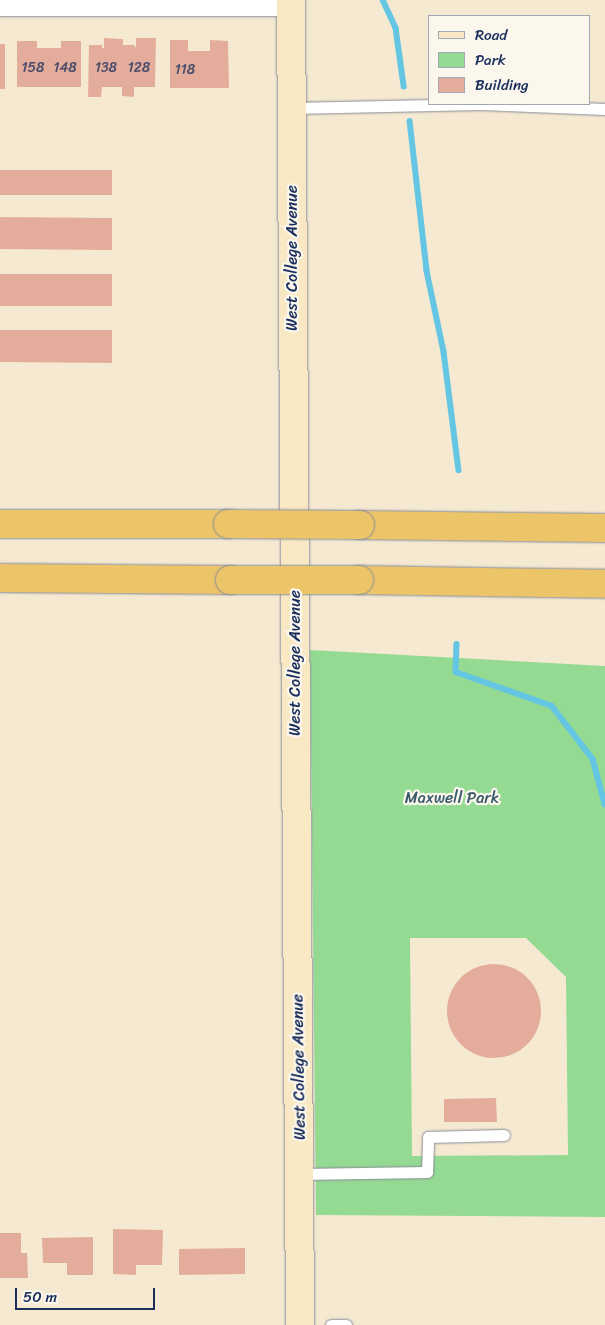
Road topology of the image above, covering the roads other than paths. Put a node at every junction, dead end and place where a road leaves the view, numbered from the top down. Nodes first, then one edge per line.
1 (43, 2) edge
2 (291, 2) edge
3 (0, 5) edge
4 (433, 105) edge
5 (505, 105) edge
6 (292, 108) junction
7 (605, 109) edge
8 (0, 524) edge
9 (605, 528) edge
10 (0, 578) edge
11 (605, 584) edge
12 (504, 1135) dead end
13 (300, 1174) junction
14 (300, 1325) edge
15 (331, 1325) edge
16 (346, 1325) edge

1 - 2 street
1 - 3 street
2 - 6 main road, West College Avenue
4 - 6 lane
5 - 7 lane
6 - 13 main road, West College Avenue
8 - 9 highway, bridge
10 - 11 highway, bridge
12 - 13 lane
13 - 14 main road, West College Avenue
15 - 16 lane

